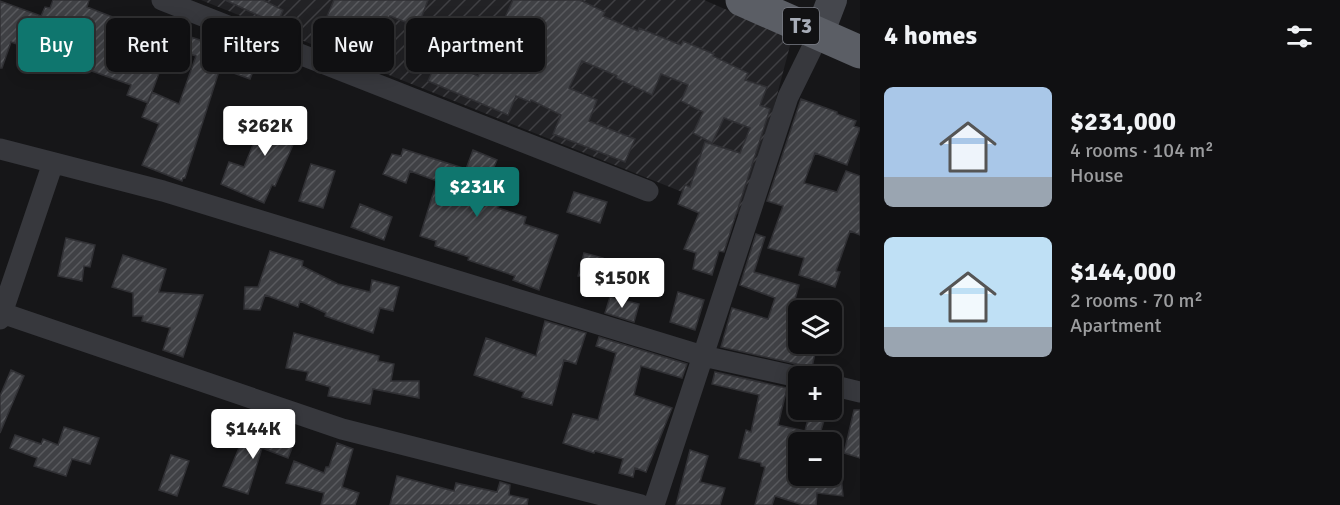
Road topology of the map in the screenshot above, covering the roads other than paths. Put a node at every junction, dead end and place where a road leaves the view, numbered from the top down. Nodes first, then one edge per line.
1 (162, 0) edge
2 (742, 0) edge
3 (832, 0) edge
4 (819, 34) junction
5 (860, 52) edge
6 (0, 149) edge
7 (53, 163) junction
8 (648, 191) dead end
9 (1, 316) edge
10 (703, 356) junction
11 (788, 375) edge
12 (842, 388) edge
13 (860, 392) edge
14 (641, 505) edge
15 (654, 505) edge

1 - 8 street
2 - 4 highway, T3
3 - 4 main road
4 - 5 highway, T3
4 - 10 street
6 - 7 street
7 - 9 street
7 - 10 street
9 - 14 street
10 - 11 street
10 - 15 street
12 - 13 street

